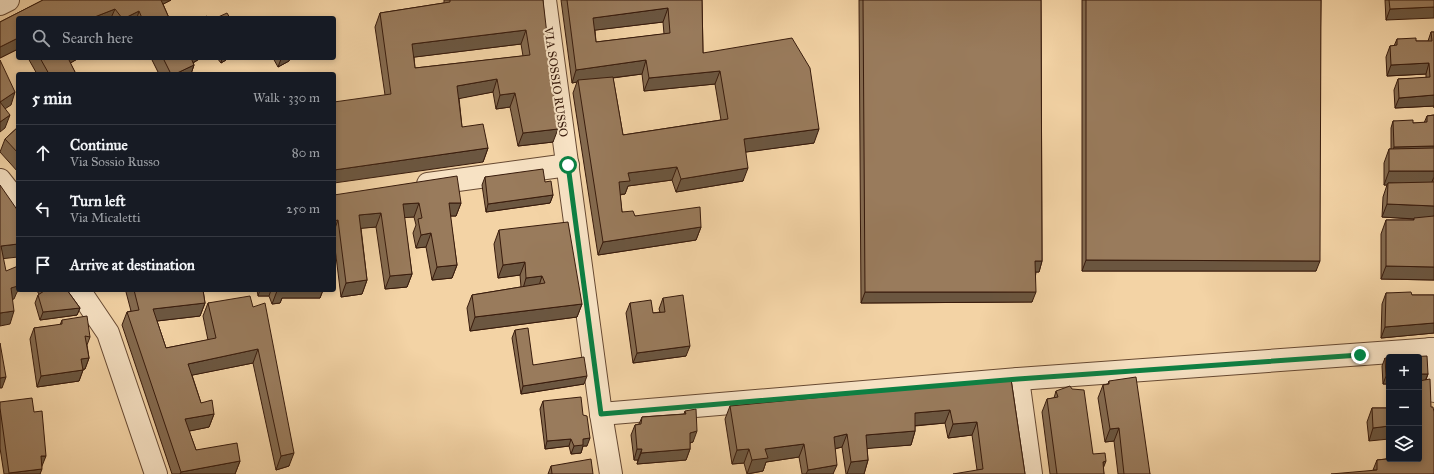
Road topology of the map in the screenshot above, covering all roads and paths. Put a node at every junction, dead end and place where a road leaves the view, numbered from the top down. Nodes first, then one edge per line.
1 (8, 0) edge
2 (545, 0) edge
3 (0, 4) edge
4 (568, 165) junction
5 (0, 180) edge
6 (412, 186) edge
7 (16, 200) edge
8 (80, 292) edge
9 (1432, 349) edge
10 (1018, 379) junction
11 (1434, 391) edge
12 (601, 414) junction
13 (156, 474) edge
14 (611, 474) edge
15 (1031, 474) edge

1 - 3 street
2 - 4 street, VIA SOSSIO RUSSO
4 - 6 street
4 - 12 street, VIA SOSSIO RUSSO
5 - 7 street
8 - 13 street
9 - 10 street
9 - 11 street
10 - 12 street
10 - 15 street
12 - 14 street, VIA SOSSIO RUSSO

